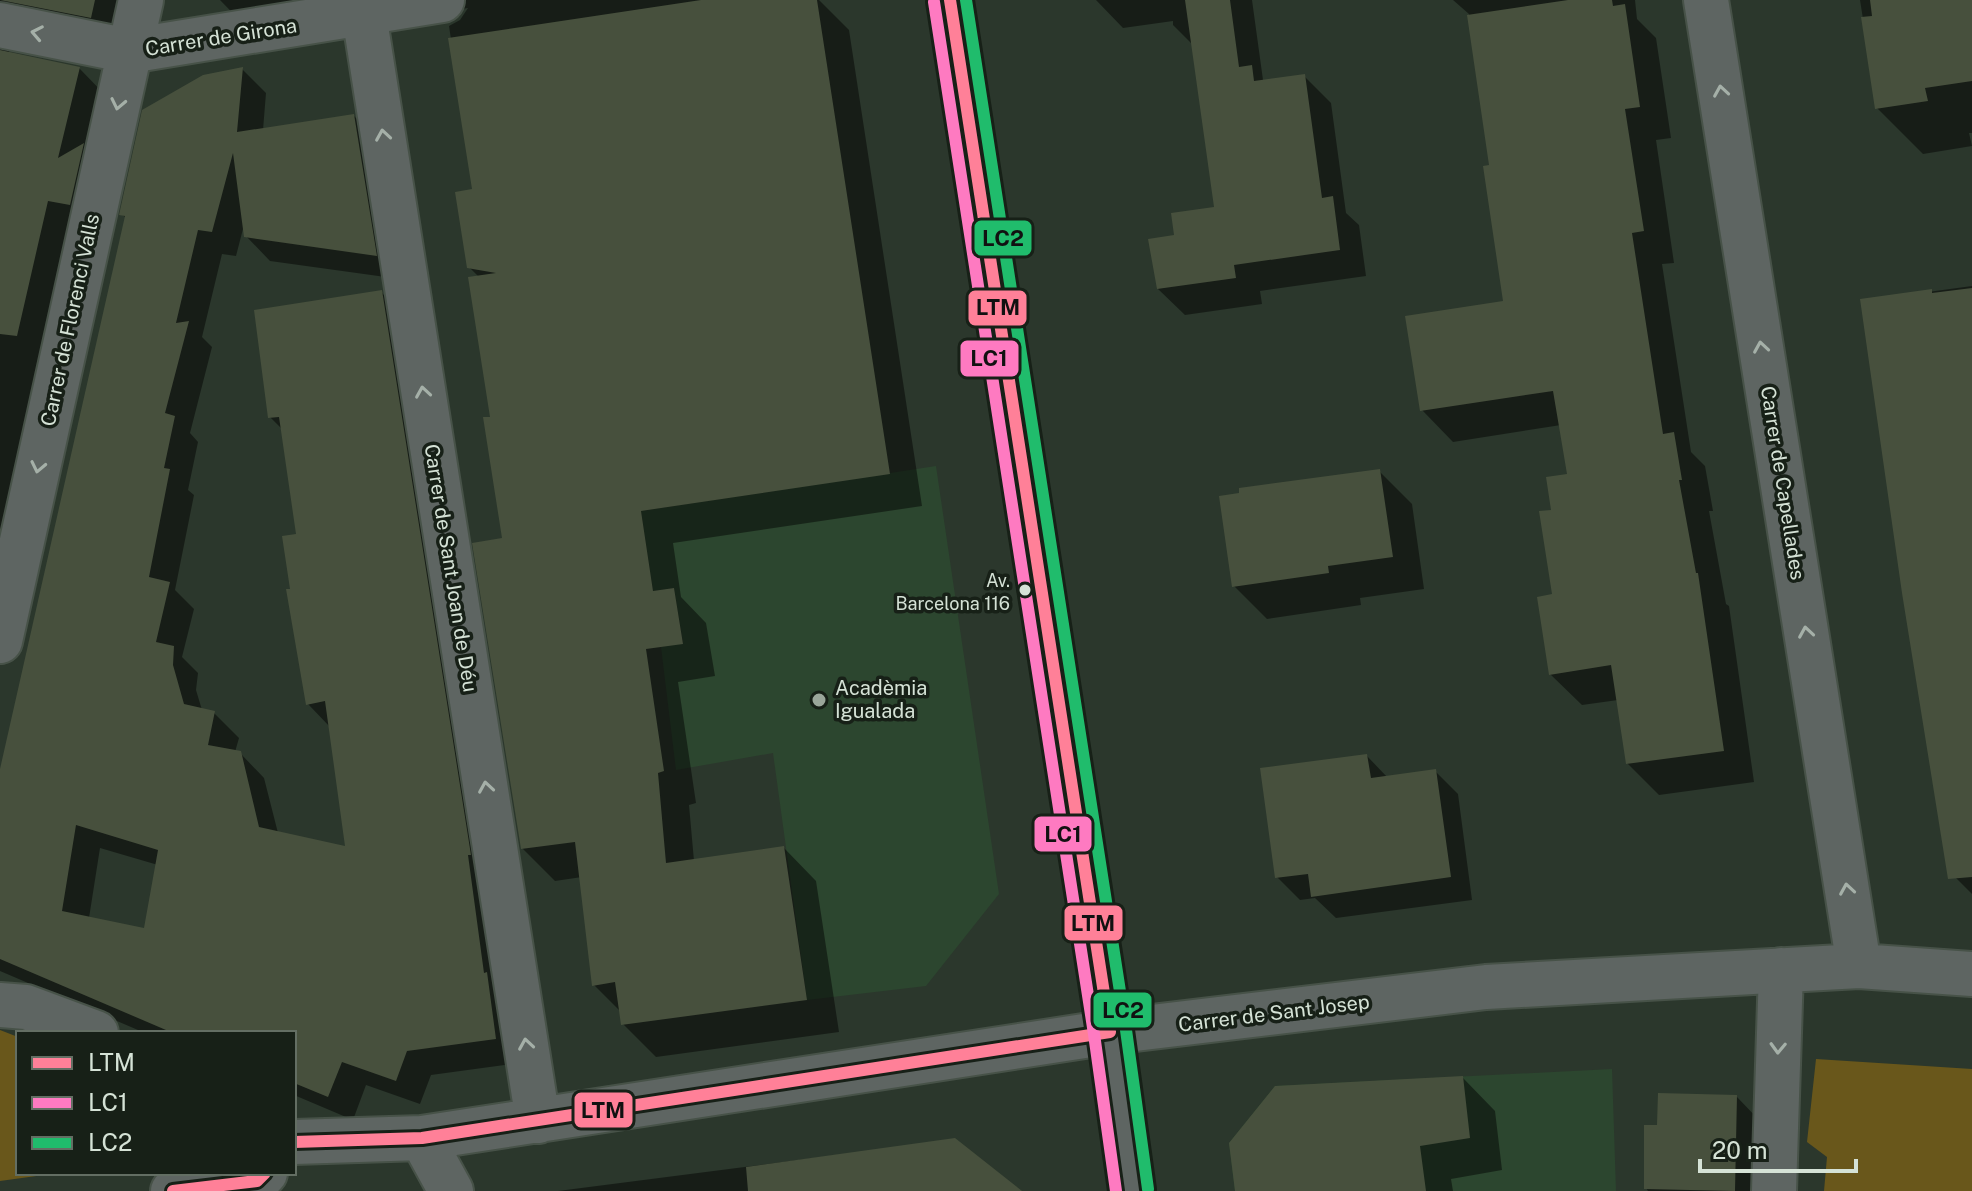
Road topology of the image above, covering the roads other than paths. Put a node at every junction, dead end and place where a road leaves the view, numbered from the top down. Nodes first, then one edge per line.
1 (141, 0) edge
2 (442, 0) edge
3 (950, 0) edge
4 (1706, 0) edge
5 (364, 14) junction
6 (0, 25) edge
7 (129, 51) junction
8 (0, 641) edge
9 (1859, 966) junction
10 (1781, 970) junction
11 (1972, 974) edge
12 (0, 1005) edge
13 (91, 1031) edge
14 (1110, 1032) junction
15 (538, 1121) junction
16 (422, 1138) junction
17 (296, 1142) edge
18 (263, 1175) edge
19 (173, 1191) edge
20 (451, 1191) edge
21 (1132, 1191) edge
22 (1774, 1191) edge

1 - 7 street, Carrer de Florenci Valls
2 - 5 street, Carrer de Girona
3 - 14 street
9 -> 4 street, Carrer de Capellades
5 - 7 street, Carrer de Girona
15 -> 5 street, Carrer de Sant Joan de Déu
7 -> 6 street, Carrer de Girona
7 -> 8 street, Carrer de Florenci Valls
9 - 10 street, Carrer de Sant Josep
9 - 11 street, Carrer de Sant Josep
10 - 14 street, Carrer de Sant Josep
10 -> 22 street
12 - 13 street
14 - 15 street, Carrer de Sant Josep
14 - 21 street
15 - 16 street, Carrer de Sant Josep
16 - 17 street, Carrer de Sant Josep
16 - 20 street
18 - 19 street

